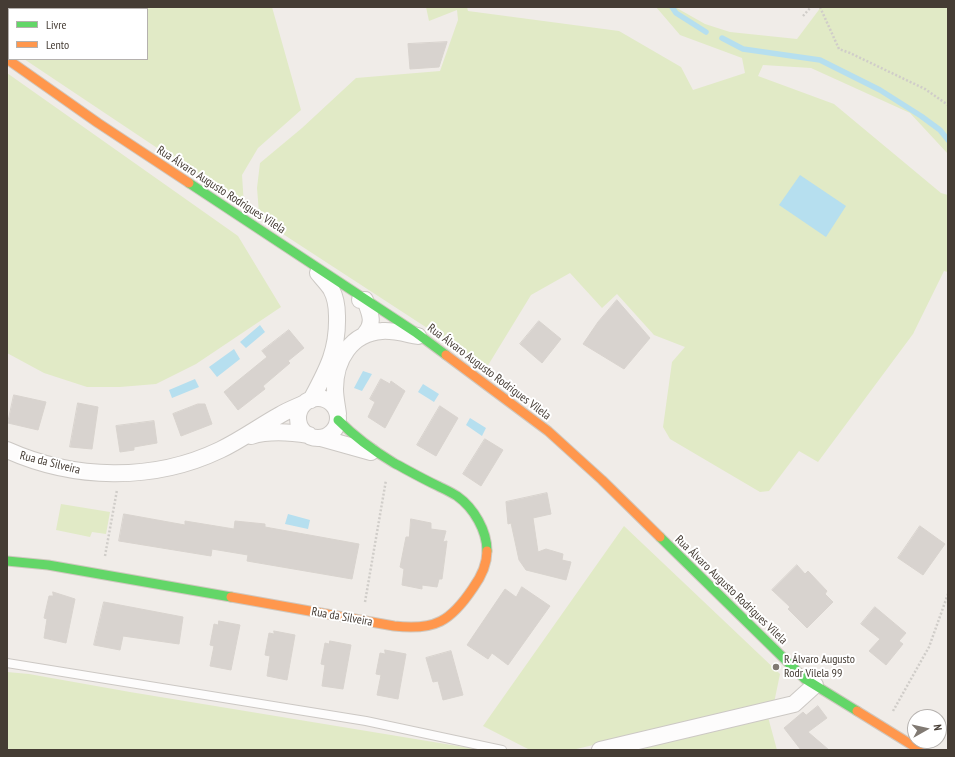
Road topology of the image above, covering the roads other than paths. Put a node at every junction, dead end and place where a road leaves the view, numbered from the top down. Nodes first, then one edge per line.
1 (8, 60) edge
2 (309, 262) junction
3 (365, 300) junction
4 (337, 328) junction
5 (365, 334) junction
6 (420, 336) junction
7 (308, 401) junction
8 (338, 417) junction
9 (315, 437) junction
10 (239, 440) junction
11 (7, 450) edge
12 (386, 458) junction
13 (7, 561) edge
14 (7, 663) edge
15 (815, 686) junction
16 (502, 750) edge
17 (600, 750) edge
18 (920, 750) edge

1 - 2 main road, Rua Álvaro Augusto Rodrigues Vilela
2 - 3 main road, Rua Álvaro Augusto Rodrigues Vilela
2 - 4 street
3 - 4 street
3 - 5 street
3 - 6 main road, Rua Álvaro Augusto Rodrigues Vilela
4 - 7 street
5 - 6 street
5 - 8 street
6 - 15 main road, Rua Álvaro Augusto Rodrigues Vilela
7 - 8 street, Rua da Silveira
7 - 9 street
7 - 10 street, Rua da Silveira
8 - 9 street
8 - 12 main road, Rua da Silveira
9 - 10 street, Rua da Silveira
9 - 12 street, Rua da Silveira
10 - 11 street, Rua da Silveira
12 - 13 main road, Rua da Silveira
14 - 16 lane
15 - 17 street
15 - 18 main road, Rua Álvaro Augusto Rodrigues Vilela

